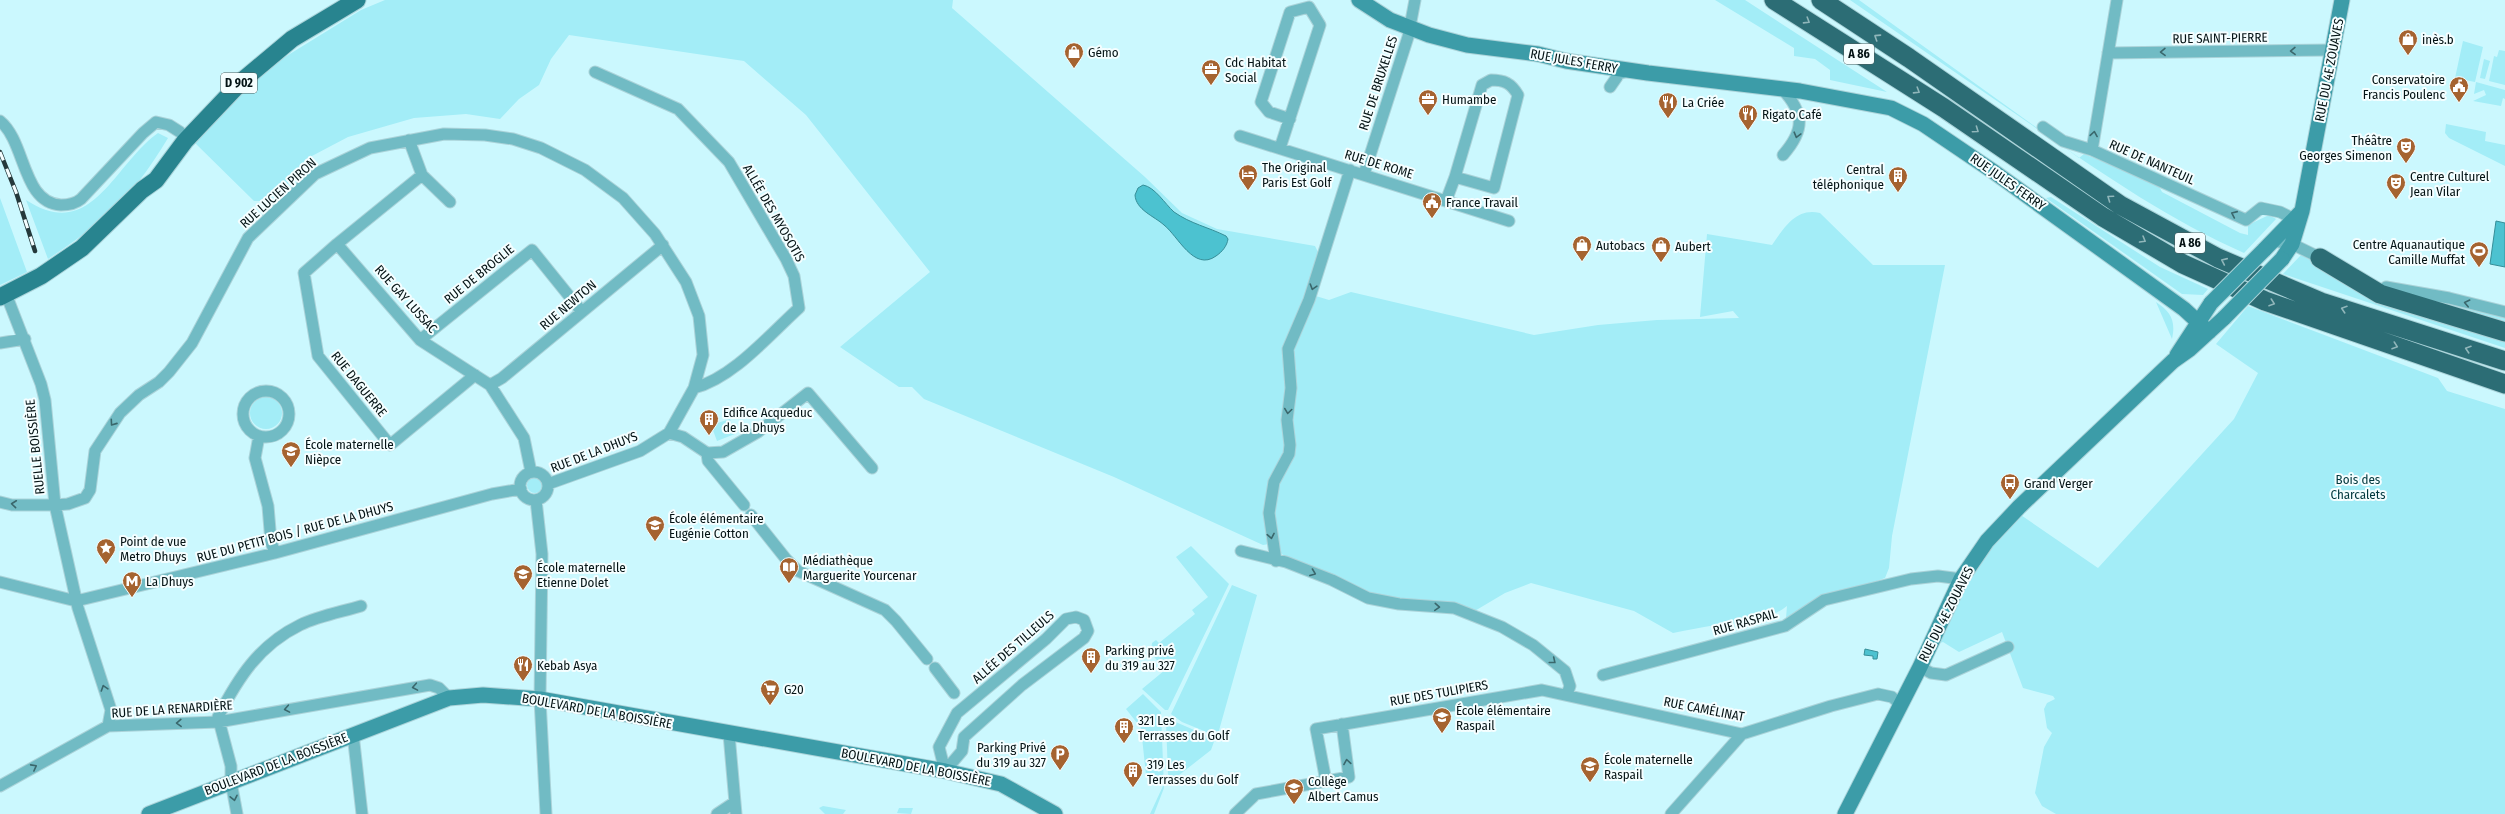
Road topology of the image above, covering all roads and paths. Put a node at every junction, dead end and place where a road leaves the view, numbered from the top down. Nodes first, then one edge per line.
1 (337, 0) edge
2 (357, 0) edge
3 (1359, 0) edge
4 (1415, 0) edge
5 (1774, 0) edge
6 (1821, 0) edge
7 (2117, 0) edge
8 (2342, 0) edge
9 (1411, 23) junction
10 (2332, 50) junction
11 (2108, 53) junction
12 (595, 72) dead end
13 (1782, 88) junction
14 (1290, 119) junction
15 (0, 121) edge
16 (2043, 127) dead end
17 (180, 132) junction
18 (1240, 136) dead end
19 (409, 140) junction
20 (1280, 148) junction
21 (2092, 150) junction
22 (1783, 156) dead end
23 (1350, 170) junction
24 (1364, 174) junction
25 (422, 175) junction
26 (1455, 177) junction
27 (142, 190) junction
28 (1446, 201) junction
29 (450, 202) dead end
30 (2298, 215) junction
31 (1509, 221) dead end
32 (337, 244) junction
33 (2292, 244) junction
34 (663, 245) junction
35 (2268, 245) junction
36 (2320, 258) junction
37 (3, 296) edge
38 (582, 312) junction
39 (2505, 312) edge
40 (2197, 322) junction
41 (2209, 332) junction
42 (2505, 332) edge
43 (25, 339) junction
44 (420, 340) junction
45 (0, 343) edge
46 (2173, 361) junction
47 (2505, 361) edge
48 (475, 375) junction
49 (2505, 384) edge
50 (490, 385) junction
51 (694, 388) junction
52 (669, 433) junction
53 (259, 436) junction
54 (707, 453) junction
55 (872, 468) dead end
56 (531, 472) junction
57 (548, 484) junction
58 (521, 489) junction
59 (536, 500) junction
60 (0, 502) edge
61 (56, 505) junction
62 (744, 505) dead end
63 (751, 514) dead end
64 (1241, 550) dead end
65 (276, 553) junction
66 (1276, 561) junction
67 (1961, 579) junction
68 (0, 582) edge
69 (76, 601) junction
70 (361, 606) dead end
71 (2008, 647) dead end
72 (927, 659) dead end
73 (935, 668) dead end
74 (1920, 668) junction
75 (1603, 675) dead end
76 (954, 693) dead end
77 (1567, 694) junction
78 (449, 698) junction
79 (540, 699) junction
80 (1901, 705) junction
81 (218, 722) junction
82 (1342, 724) junction
83 (108, 726) junction
84 (353, 734) junction
85 (729, 734) junction
86 (1742, 734) junction
87 (945, 771) junction
88 (1326, 781) junction
89 (231, 782) junction
90 (0, 786) edge
91 (735, 802) junction
92 (149, 814) edge
93 (237, 814) edge
94 (362, 814) edge
95 (546, 814) edge
96 (718, 814) edge
97 (736, 814) edge
98 (1055, 814) edge
99 (1235, 814) edge
100 (1671, 814) edge
101 (1845, 814) edge

1 - 17 main road, D 902
2 - 27 main road, D 902
3 - 9 main road, RUE JULES FERRY
4 - 9 street, RUE DE BRUXELLES
5 -> 49 highway, A 86
47 -> 6 highway, A 86
7 - 11 street, RUE DE NANTEUIL
8 - 10 main road, RUE DU 4E ZOUAVES
9 - 13 main road, RUE JULES FERRY
9 - 13 main road, RUE JULES FERRY
9 - 24 street, RUE DE BRUXELLES
10 -> 11 street, RUE SAINT-PIERRE
10 - 30 main road, RUE DU 4E ZOUAVES
21 -> 11 street, RUE DE NANTEUIL
12 - 51 street, ALLÉE DES MYOSOTIS
13 -> 22 street
13 - 40 main road, RUE JULES FERRY
14 - 14 street
14 - 20 street
15 - 17 street
16 - 21 street
17 - 27 main road, D 902
18 - 20 street, RUE DE ROME
19 - 25 street
19 - 34 street, RUE LUCIEN PIRON
19 -> 61 street, RUE LUCIEN PIRON
20 - 23 street, RUE DE ROME
30 -> 21 street, RUE DE NANTEUIL
23 - 24 street, RUE DE ROME
23 -> 66 street
24 - 28 street, RUE DE ROME
25 - 29 street
25 - 32 street
26 - 26 street
26 - 28 street
27 - 37 main road, D 902
28 - 31 street, RUE DE ROME
30 - 33 main road, RUE DU 4E ZOUAVES
30 - 35 main road, RUE DU 4E ZOUAVES
32 - 44 street, RUE GAY LUSSAC
32 - 48 street, RUE DAGUERRE
33 - 35 street
33 - 36 street
33 - 41 main road, RUE DU 4E ZOUAVES, bridge
34 - 38 street, RUE NEWTON
34 - 51 street, RUE LUCIEN PIRON
35 - 40 main road, RUE DU 4E ZOUAVES, bridge
39 -> 36 street
36 - 42 highway
37 - 43 street, RUELLE BOISSIÈRE
38 - 44 street, RUE DE BROGLIE
38 - 50 street, RUE NEWTON
40 - 41 main road, RUE JULES FERRY
40 - 46 main road, RUE DU 4E ZOUAVES
41 - 46 main road, RUE DU 4E ZOUAVES
43 - 45 street
43 - 61 street, RUELLE BOISSIÈRE
44 - 48 street, RUE GAY LUSSAC
46 - 67 main road, RUE DU 4E ZOUAVES
48 - 50 street, RUE GAY LUSSAC
50 - 56 street, RUE GAY LUSSAC
51 - 52 street, RUE LUCIEN PIRON
52 - 54 street
52 - 57 street, RUE DE LA DHUYS
53 - 53 street
53 - 65 street
54 - 55 street
54 - 62 street
56 - 57 street
56 - 58 street
57 - 59 street
58 - 59 street
58 - 65 street, RUE DU PETIT BOIS / RUE DE LA DHUYS
59 - 79 street
61 -> 60 street
61 - 69 street, RUELLE BOISSIÈRE
63 - 72 street
64 - 66 street
65 - 69 street, RUE DU PETIT BOIS / RUE DE LA DHUYS
66 -> 77 street
67 - 74 main road, RUE DU 4E ZOUAVES
67 - 75 street, RUE RASPAIL
68 - 69 street
83 -> 69 street, RUELLE BOISSIÈRE
70 - 81 street
71 - 74 street
73 - 76 street
74 - 80 main road, RUE DU 4E ZOUAVES
77 - 82 street, RUE DES TULIPIERS
77 - 86 street, RUE CAMÉLINAT
78 - 79 main road, BOULEVARD DE LA BOISSIÈRE
78 -> 81 street, RUE DE LA RENARDIÈRE
78 - 84 main road, BOULEVARD DE LA BOISSIÈRE
79 - 85 main road, BOULEVARD DE LA BOISSIÈRE
79 - 95 street
80 - 86 street, RUE CAMÉLINAT
80 - 101 main road, RUE DU 4E ZOUAVES
81 -> 83 street, RUE DE LA RENARDIÈRE
81 - 89 street
88 -> 82 street
82 - 88 street, RUE DES TULIPIERS
90 -> 83 street, RUE DE LA RENARDIÈRE
84 - 89 main road, BOULEVARD DE LA BOISSIÈRE
84 - 94 street
85 - 87 main road, BOULEVARD DE LA BOISSIÈRE
85 - 91 street
86 - 100 street
87 - 87 street, ALLÉE DES TILLEULS
87 - 98 main road, BOULEVARD DE LA BOISSIÈRE
88 - 99 street
89 - 92 main road, BOULEVARD DE LA BOISSIÈRE
89 -> 93 street
91 - 96 street
91 - 97 street

